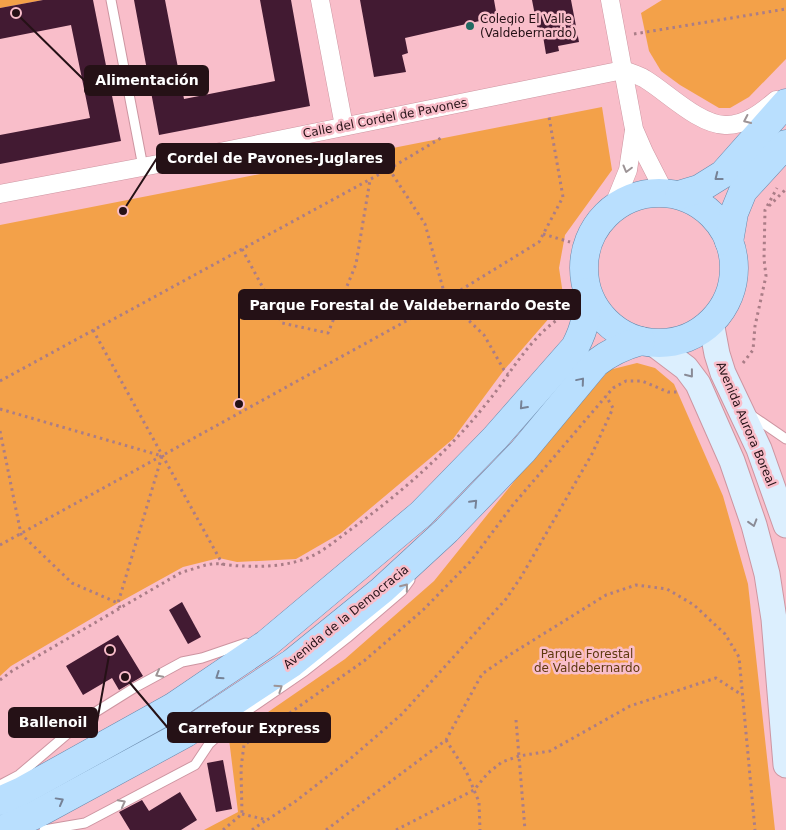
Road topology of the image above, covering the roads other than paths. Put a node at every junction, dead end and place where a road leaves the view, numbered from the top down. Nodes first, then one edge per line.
1 (111, 0) edge
2 (320, 0) edge
3 (610, 0) edge
4 (624, 70) junction
5 (786, 91) edge
6 (786, 103) edge
7 (344, 126) junction
8 (634, 129) junction
9 (786, 144) edge
10 (143, 167) junction
11 (0, 194) edge
12 (672, 194) junction
13 (613, 207) junction
14 (729, 242) junction
15 (587, 292) junction
16 (711, 322) junction
17 (647, 342) junction
18 (739, 407) junction
19 (786, 439) edge
20 (421, 514) junction
21 (786, 525) edge
22 (448, 530) junction
23 (286, 615) dead end
24 (257, 636) dead end
25 (786, 765) edge
26 (0, 785) edge
27 (0, 801) edge
28 (1, 830) edge
29 (44, 830) edge

1 - 10 lane
2 - 7 street
3 - 4 street
5 -> 4 street
4 - 7 street, Calle del Cordel de Pavones
4 - 8 street
6 -> 12 main road
7 - 10 street, Calle del Cordel de Pavones
8 - 12 street
8 -> 13 street
9 - 14 main road
10 - 11 street, Calle del Cordel de Pavones
12 - 13 main road
12 - 14 main road
13 - 15 main road
14 - 16 main road
15 - 17 main road
15 -> 20 main road
16 - 17 main road
16 - 18 main road, Avenida Aurora Boreal
22 -> 17 main road, Avenida de la Democracia
17 -> 25 main road
18 - 19 lane
18 - 21 main road, Avenida Aurora Boreal
20 - 23 lane
20 -> 27 main road
28 -> 22 main road, Avenida de la Democracia
29 -> 22 lane
24 -> 26 lane

